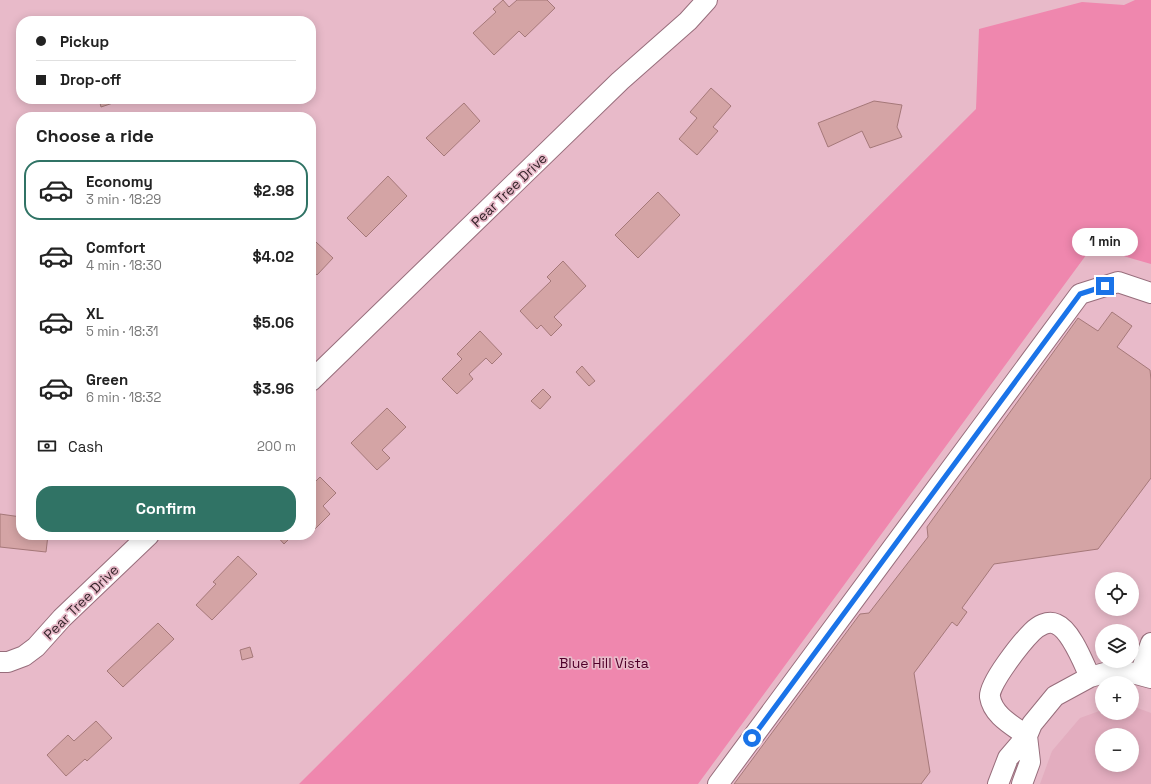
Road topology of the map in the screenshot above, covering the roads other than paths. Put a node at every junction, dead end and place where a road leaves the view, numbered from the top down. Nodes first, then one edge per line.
1 (707, 0) edge
2 (1151, 293) edge
3 (316, 376) edge
4 (144, 540) edge
5 (1151, 643) edge
6 (4, 662) edge
7 (1145, 676) edge
8 (1090, 677) junction
9 (1027, 736) junction
10 (718, 784) edge
11 (998, 784) edge
12 (1022, 784) edge

1 - 3 street, Pear Tree Drive
2 - 10 street
4 - 6 street, Pear Tree Drive
5 - 7 street
7 - 8 street
8 - 9 street
8 - 9 street
9 - 11 street
9 - 12 street

